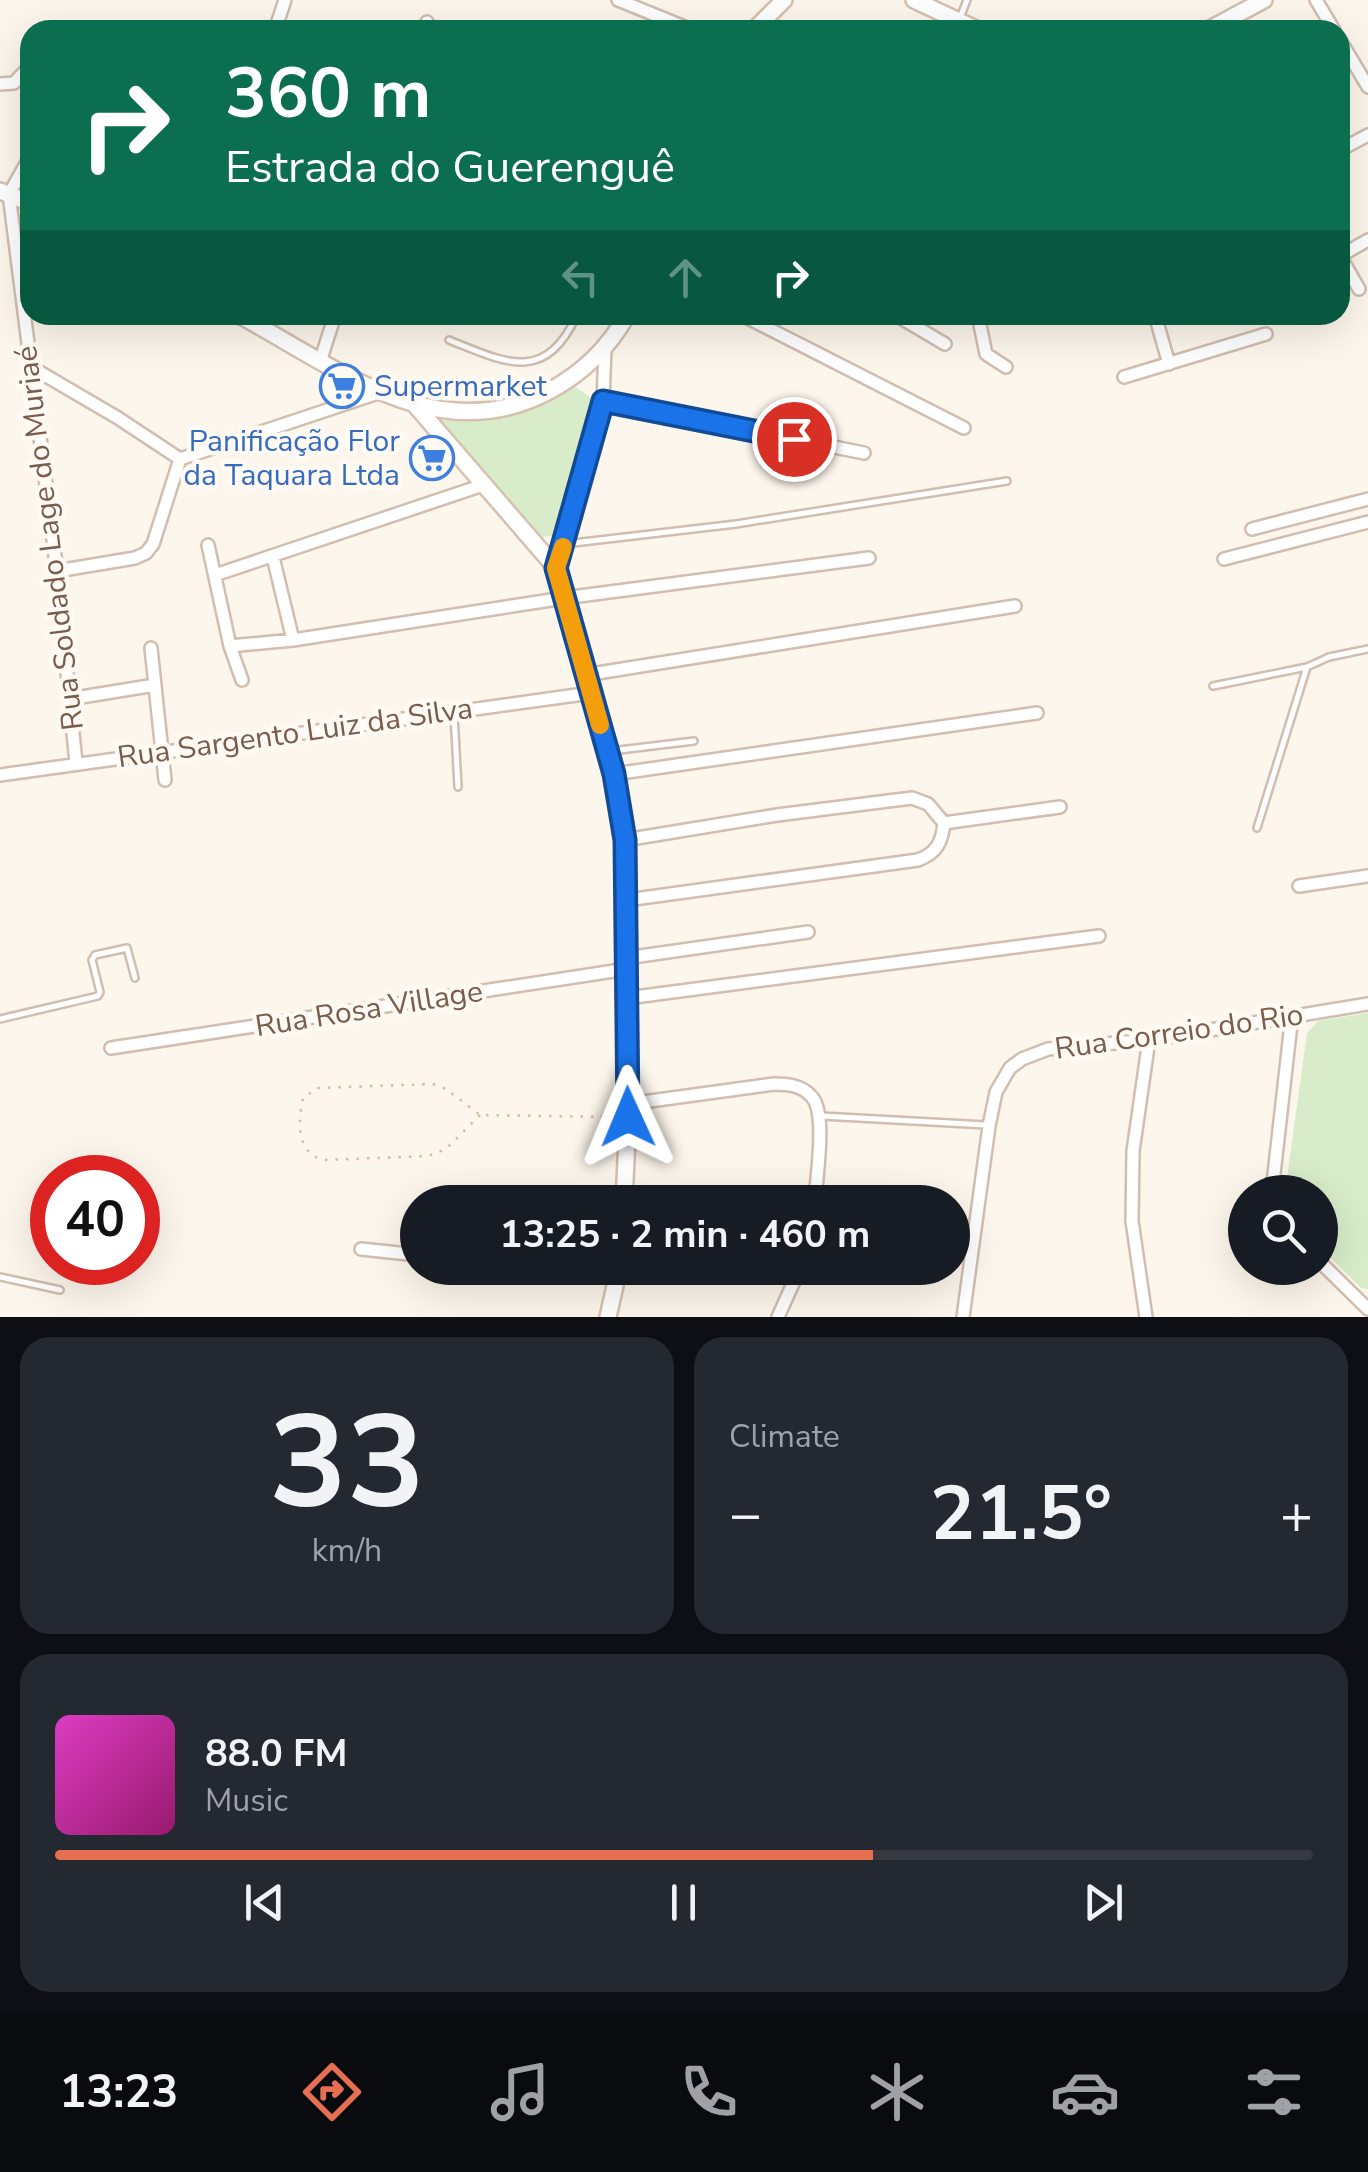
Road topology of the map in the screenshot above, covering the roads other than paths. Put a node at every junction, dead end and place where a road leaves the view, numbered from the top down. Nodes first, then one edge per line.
1 (618, 0) edge
2 (914, 0) edge
3 (1264, 0) edge
4 (781, 1) edge
5 (667, 20) edge
6 (765, 20) edge
7 (948, 20) edge
8 (1227, 20) edge
9 (1350, 64) edge
10 (1368, 87) edge
11 (20, 170) edge
12 (4, 192) edge
13 (1350, 272) edge
14 (1360, 289) dead end
15 (20, 296) edge
16 (25, 325) edge
17 (258, 325) edge
18 (332, 325) edge
19 (571, 325) edge
20 (620, 325) edge
21 (762, 325) edge
22 (913, 325) edge
23 (980, 325) edge
24 (1158, 325) edge
25 (1266, 334) dead end
26 (449, 340) dead end
27 (945, 344) dead end
28 (605, 348) junction
29 (321, 359) junction
30 (1168, 364) junction
31 (31, 367) junction
32 (1006, 367) dead end
33 (1124, 377) dead end
34 (381, 392) junction
35 (603, 401) junction
36 (416, 406) junction
37 (964, 428) dead end
38 (864, 453) dead end
39 (180, 459) junction
40 (1007, 481) dead end
41 (486, 484) junction
42 (1368, 499) edge
43 (1368, 522) edge
44 (1252, 528) dead end
45 (563, 544) junction
46 (208, 545) dead end
47 (273, 557) junction
48 (869, 558) dead end
49 (1224, 559) dead end
50 (556, 568) junction
51 (58, 571) junction
52 (216, 575) junction
53 (564, 598) junction
54 (1014, 606) dead end
55 (293, 640) junction
56 (230, 646) junction
57 (150, 648) dead end
58 (1368, 649) edge
59 (1307, 668) junction
60 (585, 674) junction
61 (242, 680) dead end
62 (155, 686) junction
63 (1213, 686) dead end
64 (591, 693) junction
65 (69, 699) junction
66 (454, 712) junction
67 (1037, 713) dead end
68 (694, 741) dead end
69 (164, 750) junction
70 (608, 752) junction
71 (76, 763) junction
72 (614, 774) junction
73 (0, 775) edge
74 (165, 780) dead end
75 (458, 788) dead end
76 (1060, 806) dead end
77 (944, 823) junction
78 (1257, 828) dead end
79 (625, 840) junction
80 (1368, 876) edge
81 (1299, 886) dead end
82 (627, 900) junction
83 (808, 932) dead end
84 (1099, 936) dead end
85 (627, 964) junction
86 (136, 978) dead end
87 (627, 998) junction
88 (1368, 1004) edge
89 (1292, 1015) junction
90 (0, 1019) edge
91 (1149, 1040) junction
92 (111, 1048) dead end
93 (628, 1110) junction
94 (819, 1116) junction
95 (989, 1126) junction
96 (1274, 1175) edge
97 (625, 1185) edge
98 (816, 1185) edge
99 (362, 1248) dead end
100 (400, 1253) edge
101 (0, 1277) edge
102 (1338, 1280) edge
103 (616, 1285) edge
104 (792, 1285) edge
105 (60, 1290) dead end
106 (1368, 1309) edge
107 (608, 1317) edge
108 (778, 1317) edge
109 (963, 1317) edge
110 (1146, 1317) edge

1 - 5 street
2 - 7 street
3 - 8 street
4 - 6 street
9 - 10 street
11 - 12 street
12 - 15 street, Rua Soldado Lage do Muriaé
13 - 14 street
16 - 31 street, Rua Soldado Lage do Muriaé
17 - 29 street
18 - 29 street
19 - 26 lane
20 - 28 street
21 - 37 street
22 - 27 street
23 - 32 street
24 - 30 street
25 - 30 street
28 - 35 street
28 - 36 street
29 - 34 street
30 - 33 street
31 - 39 street
31 - 51 street, Rua Soldado Lage do Muriaé
34 - 36 street
34 - 39 street
35 - 38 street
35 - 45 street
36 - 41 street
39 - 51 street
40 - 45 lane
41 - 47 street
41 - 50 street
42 - 44 street
43 - 49 street
45 - 50 street
46 - 52 street
47 - 52 street
47 - 55 street
48 - 53 street
50 - 53 street
51 - 65 street, Rua Soldado Lage do Muriaé
52 - 56 street
53 - 55 street
53 - 60 street
54 - 60 street
55 - 56 street
56 - 61 street
57 - 62 street
58 - 59 lane
59 - 63 lane
59 - 78 lane
60 - 64 street
62 - 65 street
62 - 69 street
64 - 66 street, Rua Sargento Luiz da Silva
64 - 70 street
65 - 71 street, Rua Soldado Lage do Muriaé
66 - 69 street, Rua Sargento Luiz da Silva
66 - 75 lane
67 - 72 street
68 - 70 lane
69 - 71 street, Rua Sargento Luiz da Silva
69 - 74 street
70 - 72 street
71 - 73 street, Rua Sargento Luiz da Silva
72 - 79 street
76 - 77 street
77 - 79 street
77 - 82 street
79 - 82 street
80 - 81 street
82 - 85 street
83 - 85 street, Rua Rosa Village
84 - 87 street
85 - 87 street
85 - 92 street, Rua Rosa Village
86 - 90 lane
87 - 93 street
88 - 89 street, Rua Correio do Rio
89 - 91 street, Rua Correio do Rio
89 - 96 street
91 - 95 street, Rua Correio do Rio
91 - 110 street
93 - 94 street
93 - 97 street
94 - 95 lane
94 - 98 street
95 - 109 street, Rua Correio do Rio
99 - 100 street
101 - 105 lane
102 - 106 street
103 - 107 street
104 - 108 street

